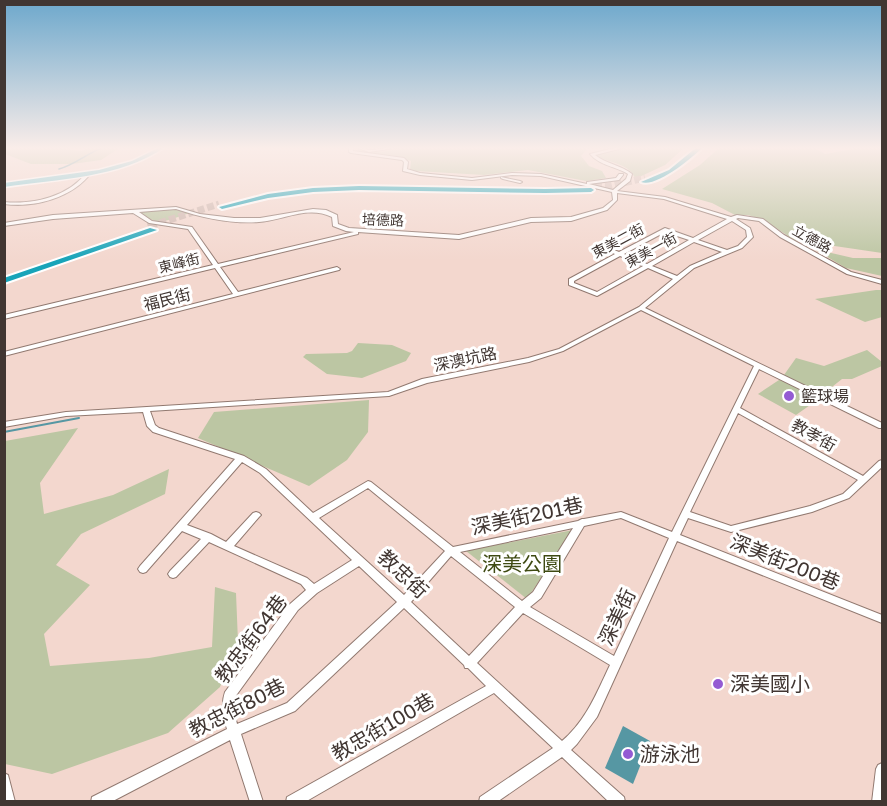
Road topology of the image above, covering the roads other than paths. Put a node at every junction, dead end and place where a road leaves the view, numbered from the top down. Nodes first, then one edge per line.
1 (80, 185) edge
2 (579, 185) edge
3 (595, 185) tunnel mouth
4 (622, 185) edge
5 (586, 187) junction
6 (614, 191) junction
7 (4, 203) edge
8 (221, 205) tunnel mouth
9 (134, 211) junction
10 (732, 219) junction
11 (4, 225) edge
12 (150, 229) tunnel mouth
13 (359, 232) junction
14 (693, 240) junction
15 (607, 249) dead end
16 (726, 252) junction
17 (619, 254) junction
18 (217, 266) junction
19 (647, 266) junction
20 (337, 269) dead end
21 (676, 278) junction
22 (4, 279) edge
23 (882, 282) edge
24 (581, 290) joint
25 (237, 295) junction
26 (641, 308) junction
27 (4, 317) edge
28 (4, 354) edge
29 (757, 366) junction
30 (146, 409) junction
31 (736, 409) junction
32 (4, 425) edge
33 (882, 426) edge
34 (241, 458) junction
35 (882, 463) edge
36 (864, 480) junction
37 (685, 514) junction
38 (256, 515) dead end
39 (313, 517) junction
40 (582, 522) junction
41 (181, 526) junction
42 (208, 537) junction
43 (675, 538) junction
44 (228, 546) junction
45 (450, 550) junction
46 (360, 560) junction
47 (143, 569) dead end
48 (173, 574) dead end
49 (313, 590) junction
50 (405, 601) junction
51 (522, 607) junction
52 (882, 619) edge
53 (617, 663) junction
54 (470, 664) junction
55 (494, 687) junction
56 (235, 731) junction
57 (564, 748) junction
58 (882, 769) edge
59 (4, 780) edge
60 (9, 801) edge
61 (97, 801) edge
62 (257, 801) edge
63 (292, 801) edge
64 (485, 801) edge
65 (619, 801) edge
66 (878, 801) edge

1 - 7 street
2 - 5 street
3 - 5 street
4 - 6 street
5 - 6 street
5 - 8 highway
6 - 10 street
6 - 13 street, 培德路
9 - 11 street, 培德路
9 - 13 street, 培德路
9 - 18 street
10 - 14 street, 東美一街
10 - 16 street, 深澳坑路
10 - 23 street, 立德路
12 - 22 highway
13 - 18 street, 東峰街
14 - 16 street, 東美二街
14 - 17 street, 東美二街
14 - 19 street, 東美一街
15 - 17 street
16 - 21 street, 深澳坑路
17 - 19 street
17 - 24 street, 東美二街
18 - 25 street
18 - 27 street, 東峰街
19 - 21 street
19 - 24 street, 東美一街
20 - 25 street, 福民街
21 - 26 street, 深澳坑路
25 - 28 street, 福民街
26 - 29 street
26 - 30 street, 深澳坑路
29 - 31 street
29 - 33 street
30 - 32 street, 深澳坑路
30 - 34 street, 教忠街
31 - 36 street, 教孝街
31 - 37 street, 深美街
34 - 39 street, 教忠街
34 - 41 street
35 - 36 street
36 - 37 street
37 - 43 street, 深美街
38 - 44 street
39 - 45 street
39 - 46 street, 教忠街
40 - 43 street, 深美街201巷
40 - 45 street, 深美街201巷
40 - 51 street
41 - 42 street
41 - 47 street
42 - 44 street
42 - 48 street
43 - 52 street, 深美街200巷
43 - 53 street, 深美街
44 - 49 street
45 - 50 street
45 - 51 street
46 - 49 street, 教忠街64巷
46 - 50 street, 教忠街
49 - 56 street, 教忠街64巷
50 - 54 street, 教忠街
50 - 56 street, 教忠街80巷
51 - 53 street
51 - 54 street
53 - 57 street, 深美街
54 - 55 street, 教忠街
55 - 57 street, 教忠街
55 - 63 street, 教忠街100巷
56 - 61 street, 教忠街80巷
56 - 62 street, 教忠街64巷
57 - 64 street, 深美街
57 - 65 street, 教忠街
58 - 66 street
59 - 60 street

